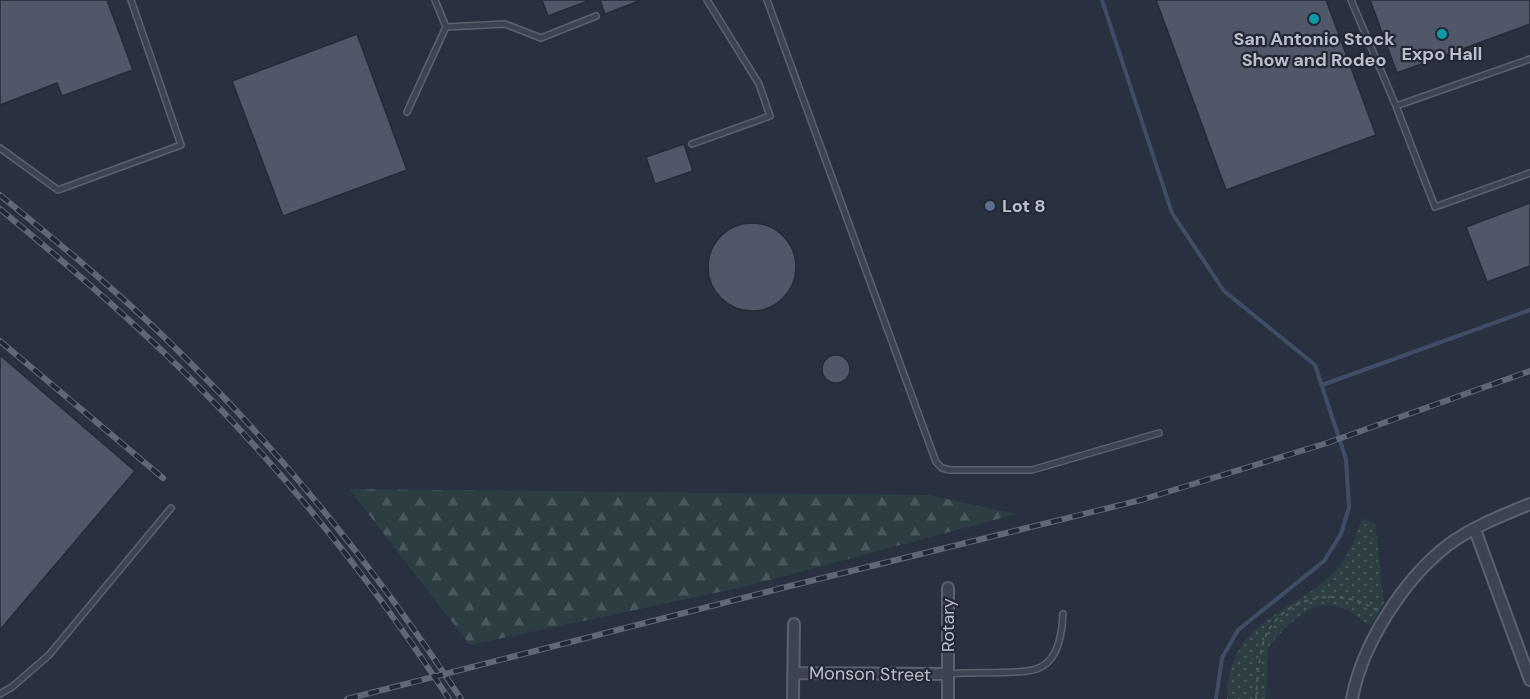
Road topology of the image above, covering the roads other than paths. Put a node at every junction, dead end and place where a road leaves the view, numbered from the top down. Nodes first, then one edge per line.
1 (131, 0) edge
2 (435, 0) edge
3 (707, 0) edge
4 (767, 0) edge
5 (1351, 0) edge
6 (596, 16) dead end
7 (446, 27) junction
8 (1530, 59) edge
9 (1396, 106) junction
10 (407, 112) dead end
11 (692, 144) dead end
12 (0, 148) edge
13 (1530, 173) edge
14 (1159, 433) dead end
15 (1530, 504) edge
16 (171, 508) dead end
17 (1475, 530) junction
18 (948, 588) dead end
19 (1063, 614) dead end
20 (794, 624) dead end
21 (793, 673) junction
22 (948, 674) junction
23 (1530, 680) edge
24 (0, 694) edge
25 (793, 699) edge
26 (948, 699) edge
27 (1352, 699) edge

1 - 12 lane
2 - 7 lane
3 - 11 lane
4 - 14 lane
5 - 9 lane
6 - 7 lane
7 - 10 lane
8 - 9 lane
9 - 13 lane
15 - 17 street
16 - 24 lane
17 - 23 street
17 - 27 street
18 - 22 street, Rotary
19 - 22 lane
20 - 21 street
21 - 22 street, Monson Street
21 - 25 street
22 - 26 street, Rotary

